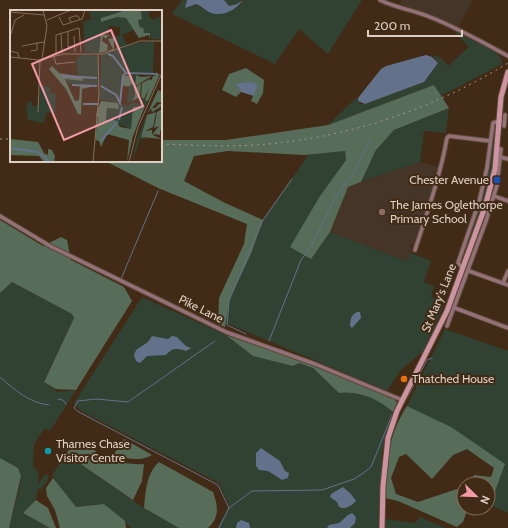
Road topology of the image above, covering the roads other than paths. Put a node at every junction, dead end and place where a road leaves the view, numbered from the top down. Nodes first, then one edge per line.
1 (380, 0) edge
2 (508, 56) edge
3 (508, 72) edge
4 (503, 117) edge
5 (504, 126) dead end
6 (490, 141) junction
7 (498, 149) junction
8 (500, 156) junction
9 (508, 160) edge
10 (494, 196) junction
11 (508, 202) edge
12 (0, 216) edge
13 (414, 250) dead end
14 (462, 267) junction
15 (468, 271) junction
16 (508, 271) edge
17 (503, 283) junction
18 (508, 285) edge
19 (455, 308) junction
20 (450, 312) junction
21 (447, 326) dead end
22 (508, 328) edge
23 (402, 400) junction
24 (382, 528) edge

1 - 2 street
3 - 4 main road, St Mary's Lane
4 - 5 street
4 - 6 street
4 - 7 main road, St Mary's Lane
6 - 13 street
6 - 14 street
7 - 8 street
7 - 14 main road, St Mary's Lane
8 - 9 street
8 - 10 street
10 - 11 street
10 - 15 street
12 - 23 street, Pike Lane
14 - 20 main road, St Mary's Lane
15 - 17 street
15 - 19 street
16 - 17 street
17 - 18 street
19 - 20 street
19 - 22 street
20 - 21 street
20 - 23 main road, St Mary's Lane
23 - 24 main road, St Mary's Lane

